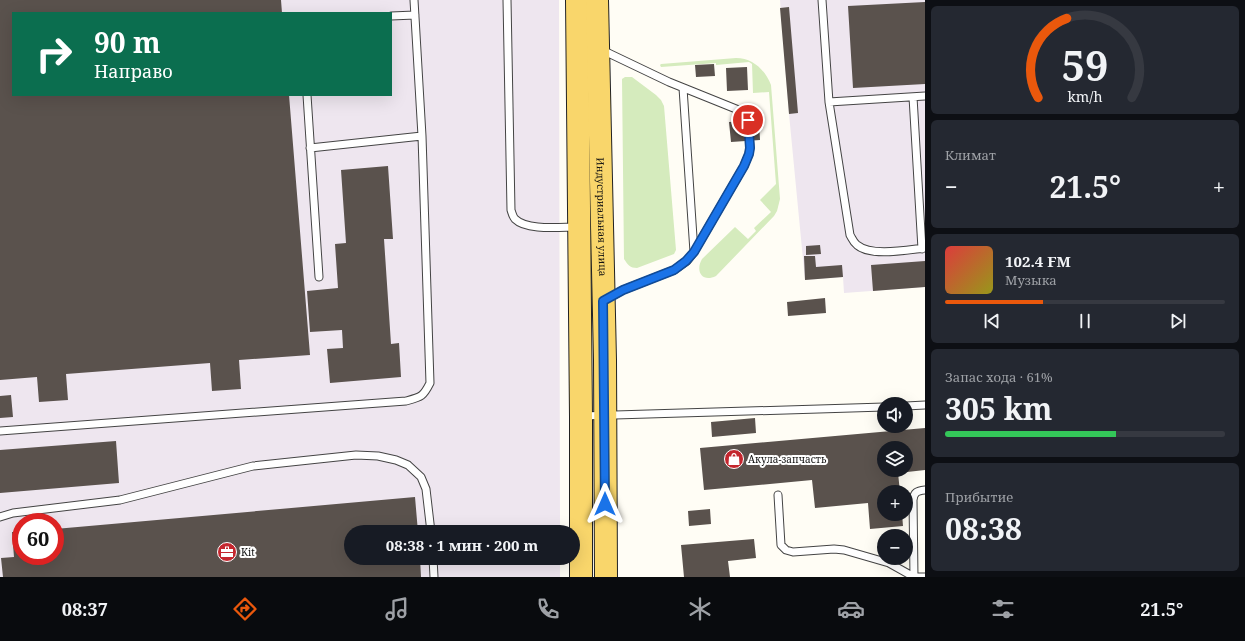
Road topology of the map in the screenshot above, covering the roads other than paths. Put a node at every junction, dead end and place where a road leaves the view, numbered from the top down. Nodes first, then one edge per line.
1 (414, 0) edge
2 (508, 0) edge
3 (577, 0) edge
4 (597, 0) edge
5 (822, 0) edge
6 (415, 15) junction
7 (392, 16) edge
8 (598, 48) junction
9 (683, 88) junction
10 (307, 96) edge
11 (925, 96) edge
12 (913, 97) junction
13 (829, 102) junction
14 (422, 136) junction
15 (310, 148) junction
16 (579, 227) junction
17 (924, 249) edge
18 (694, 252) junction
19 (319, 277) dead end
20 (603, 301) junction
21 (925, 405) edge
22 (877, 406) edge
23 (913, 406) edge
24 (605, 415) junction
25 (581, 416) junction
26 (0, 431) edge
27 (925, 490) edge
28 (778, 495) dead end
29 (0, 517) edge
30 (430, 525) edge
31 (433, 565) edge
32 (925, 576) edge
33 (434, 577) edge
34 (581, 577) edge
35 (606, 577) edge
36 (914, 577) edge

1 - 6 lane
2 - 16 lane
3 - 16 main road
4 - 8 main road, Индустриальная улица
5 - 13 lane
6 - 7 lane
6 - 14 lane
8 - 9 lane
8 - 20 main road, Индустриальная улица
9 - 18 lane
9 - 18 lane
10 - 15 lane
11 - 12 lane
12 - 13 lane
12 - 17 lane
13 - 17 lane
14 - 15 lane
14 - 26 lane
15 - 19 lane
16 - 25 main road
18 - 20 lane
20 - 24 main road, Индустриальная улица
21 - 23 lane
22 - 24 lane
24 - 25 lane
24 - 35 main road, Индустриальная улица
25 - 34 main road
27 - 36 lane
28 - 36 lane
29 - 30 lane
31 - 33 lane
32 - 36 lane

